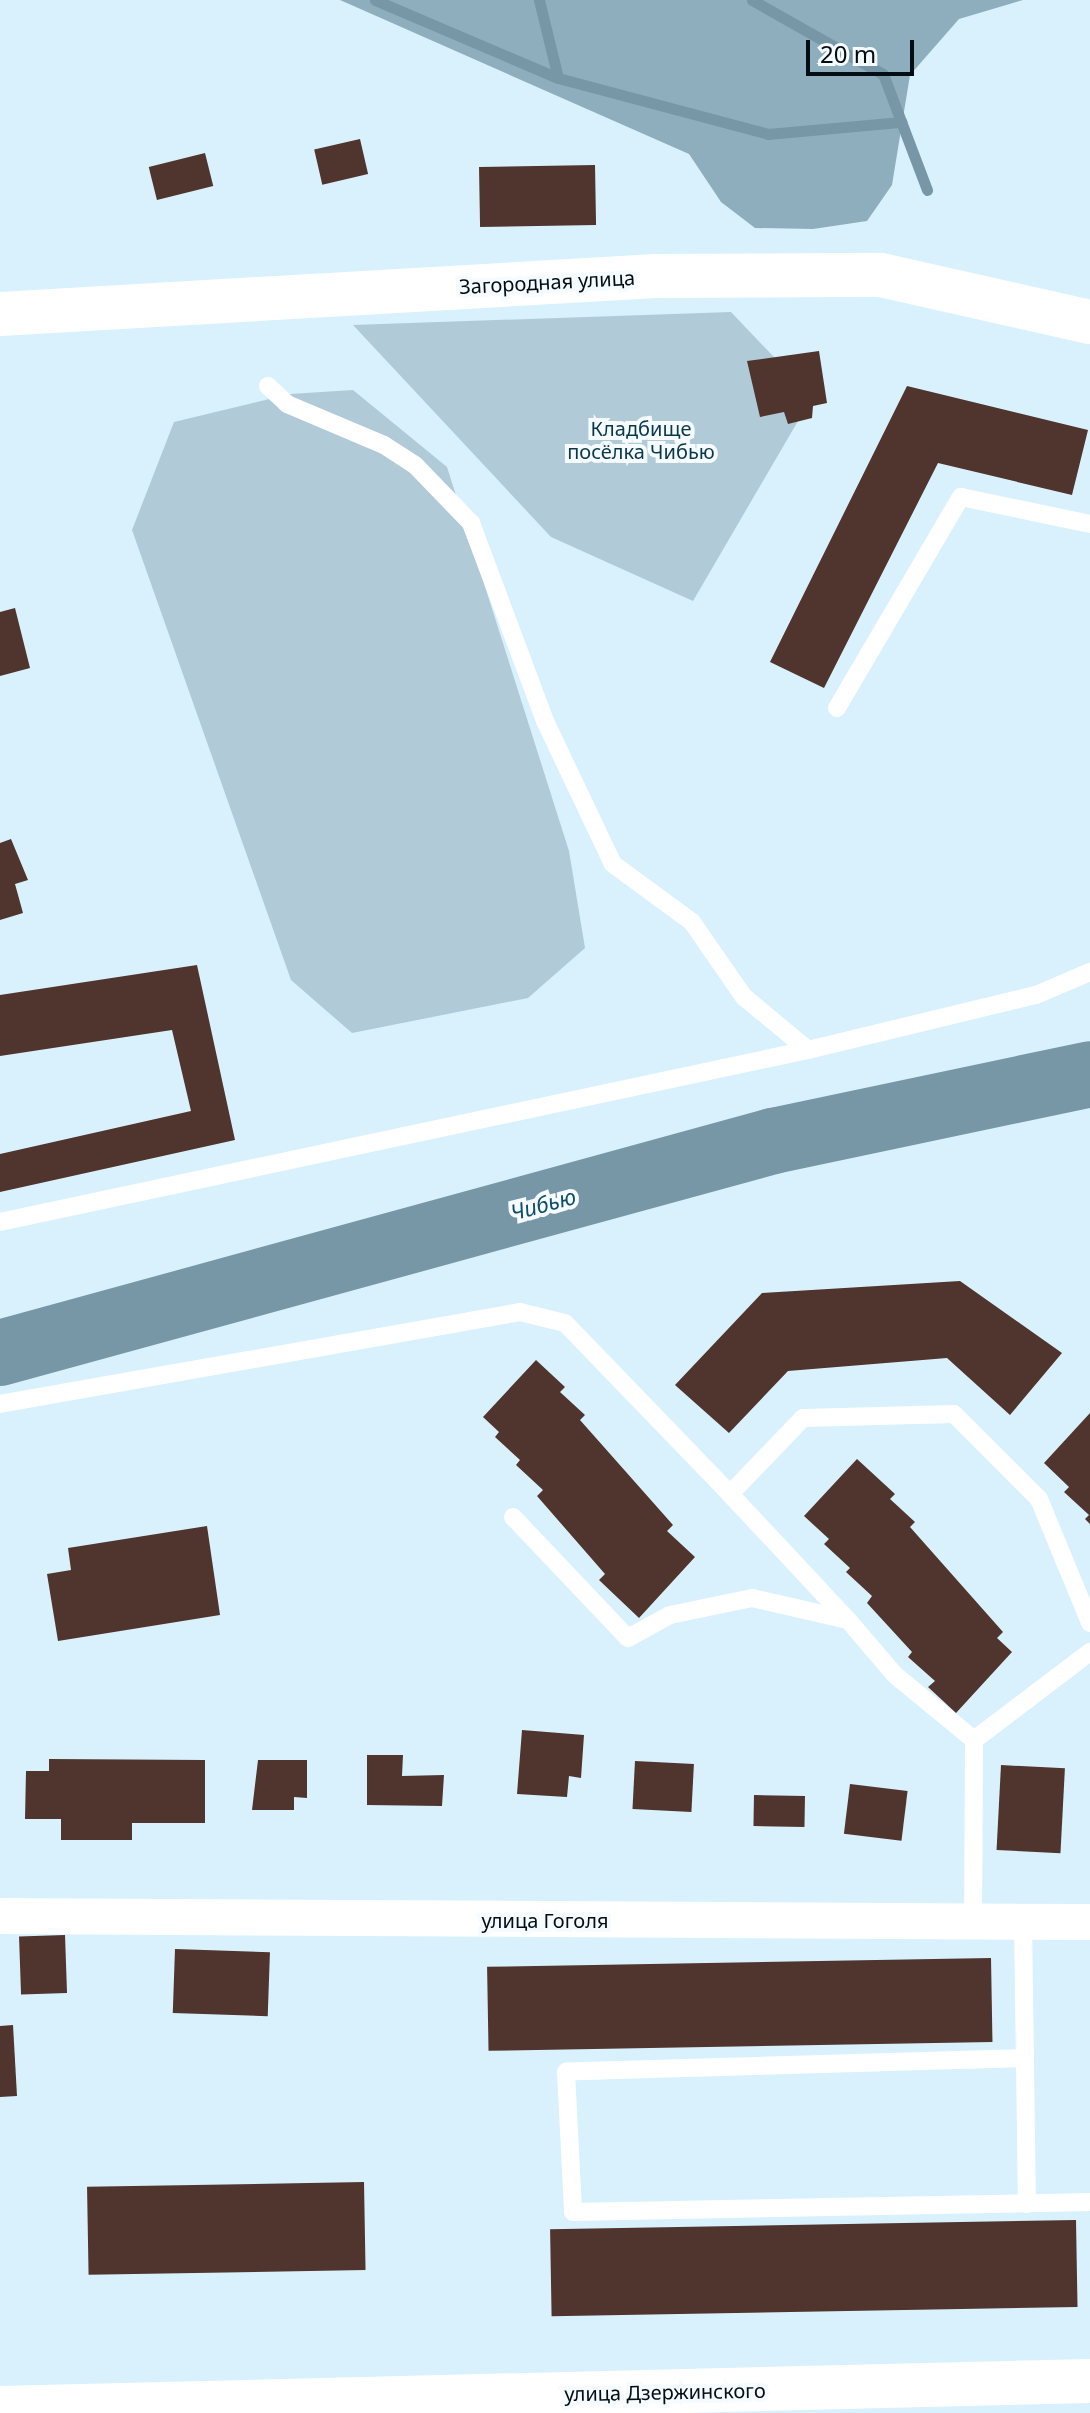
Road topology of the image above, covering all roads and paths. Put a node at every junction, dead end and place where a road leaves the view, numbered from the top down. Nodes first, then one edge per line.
1 (0, 314) edge
2 (1090, 322) edge
3 (268, 386) dead end
4 (1090, 524) edge
5 (837, 708) dead end
6 (1090, 972) edge
7 (808, 1050) junction
8 (0, 1222) edge
9 (0, 1404) edge
10 (730, 1494) junction
11 (513, 1517) dead end
12 (848, 1620) junction
13 (1090, 1623) edge
14 (1090, 1652) edge
15 (974, 1740) junction
16 (0, 1916) edge
17 (973, 1921) junction
18 (1023, 1921) junction
19 (1090, 1922) edge
20 (1025, 2058) junction
21 (1090, 2202) edge
22 (1027, 2204) junction
23 (1090, 2381) edge
24 (0, 2408) edge

1 - 2 main road, Загородная улица
3 - 7 lane
4 - 5 lane
6 - 7 lane
7 - 8 lane
9 - 10 lane
10 - 12 lane
10 - 13 lane
11 - 12 lane
12 - 15 lane
14 - 15 lane
15 - 17 lane
16 - 17 street, улица Гоголя
17 - 18 street, улица Гоголя
18 - 19 street, улица Гоголя
18 - 20 lane
20 - 22 lane
20 - 22 lane
21 - 22 lane
23 - 24 main road, улица Дзержинского

